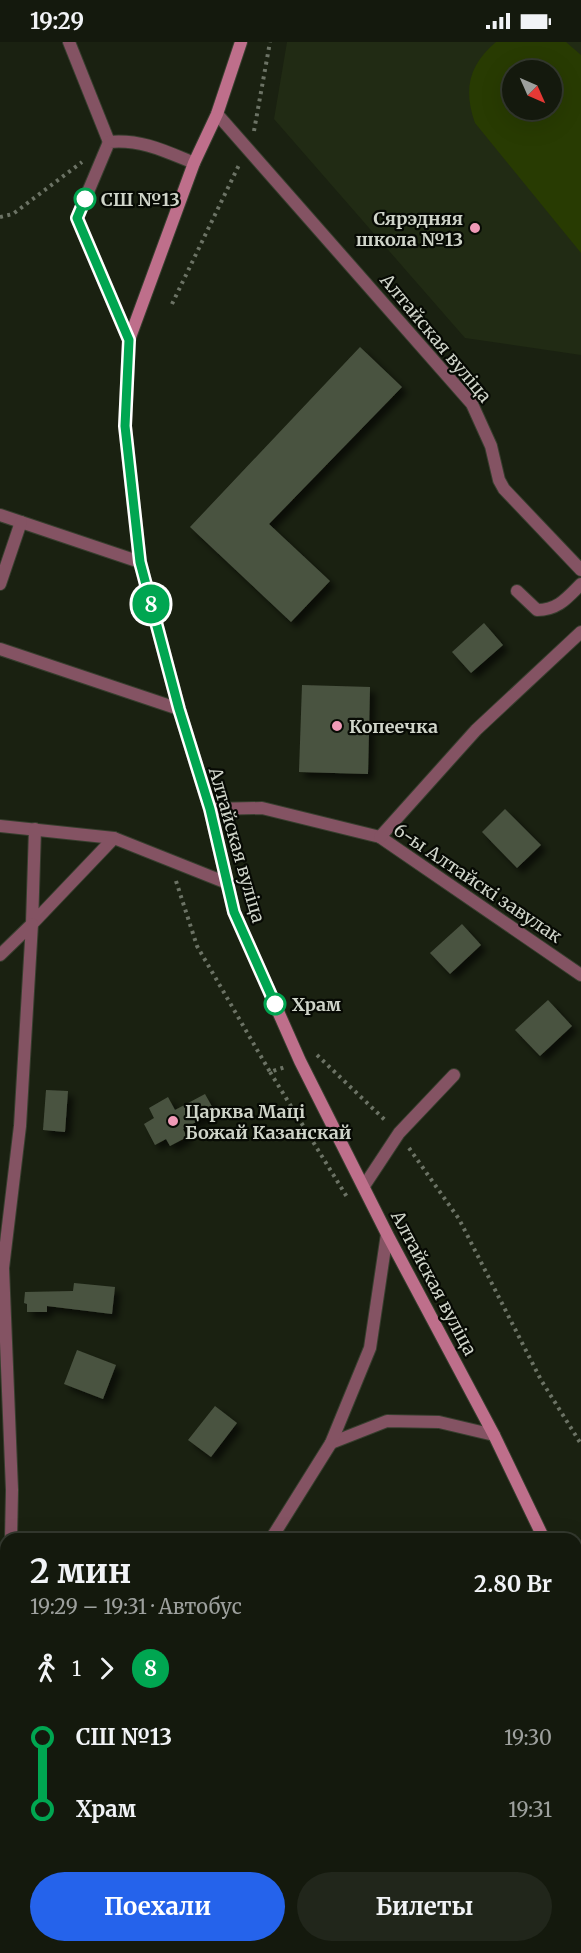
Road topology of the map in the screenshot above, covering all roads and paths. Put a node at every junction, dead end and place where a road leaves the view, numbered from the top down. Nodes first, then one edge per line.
1 (69, 42) edge
2 (241, 42) edge
3 (217, 114) junction
4 (109, 142) junction
5 (248, 149) junction
6 (83, 162) dead end
7 (194, 163) junction
8 (0, 217) edge
9 (172, 304) dead end
10 (129, 340) junction
11 (0, 515) edge
12 (21, 522) junction
13 (140, 562) junction
14 (581, 570) edge
15 (0, 584) edge
16 (581, 584) edge
17 (517, 591) dead end
18 (581, 632) edge
19 (0, 649) edge
20 (179, 709) junction
21 (210, 809) junction
22 (0, 826) edge
23 (35, 829) junction
24 (114, 837) junction
25 (380, 837) junction
26 (168, 859) junction
27 (227, 883) junction
28 (32, 924) junction
29 (0, 955) edge
30 (581, 975) edge
31 (300, 1061) junction
32 (270, 1072) junction
33 (454, 1075) dead end
34 (399, 1133) junction
35 (364, 1186) junction
36 (348, 1198) dead end
37 (387, 1234) junction
38 (4, 1389) edge
39 (494, 1435) junction
40 (331, 1443) junction
41 (581, 1444) edge
42 (11, 1533) edge
43 (275, 1533) edge
44 (541, 1533) edge

1 - 4 street
2 - 3 main road, Алтайская вуліца
3 - 5 street, Алтайская вуліца
3 - 7 main road, Алтайская вуліца
4 - 7 street
4 - 10 street
5 - 9 path
5 - 14 street, Алтайская вуліца
6 - 8 path
7 - 10 main road, Алтайская вуліца
10 - 13 main road, Алтайская вуліца
11 - 12 street
12 - 13 street
12 - 15 street
13 - 20 main road, Алтайская вуліца
16 - 17 street
18 - 25 street
19 - 20 street
20 - 21 main road, Алтайская вуліца
21 - 25 street, 6-ы Алтайскі завулак
21 - 27 main road, Алтайская вуліца
22 - 23 street
23 - 24 street
23 - 28 street
24 - 26 street
24 - 28 street
25 - 30 street, 6-ы Алтайскі завулак
26 - 27 street
26 - 32 path
27 - 31 main road, Алтайская вуліца
28 - 29 street
28 - 38 street
31 - 32 path
31 - 34 path
31 - 35 main road, Алтайская вуліца
32 - 36 path
33 - 34 street
34 - 35 street
34 - 41 path
35 - 37 main road, Алтайская вуліца
37 - 39 main road, Алтайская вуліца
37 - 40 street
38 - 42 street
39 - 40 street
39 - 44 main road, Алтайская вуліца
40 - 43 street

